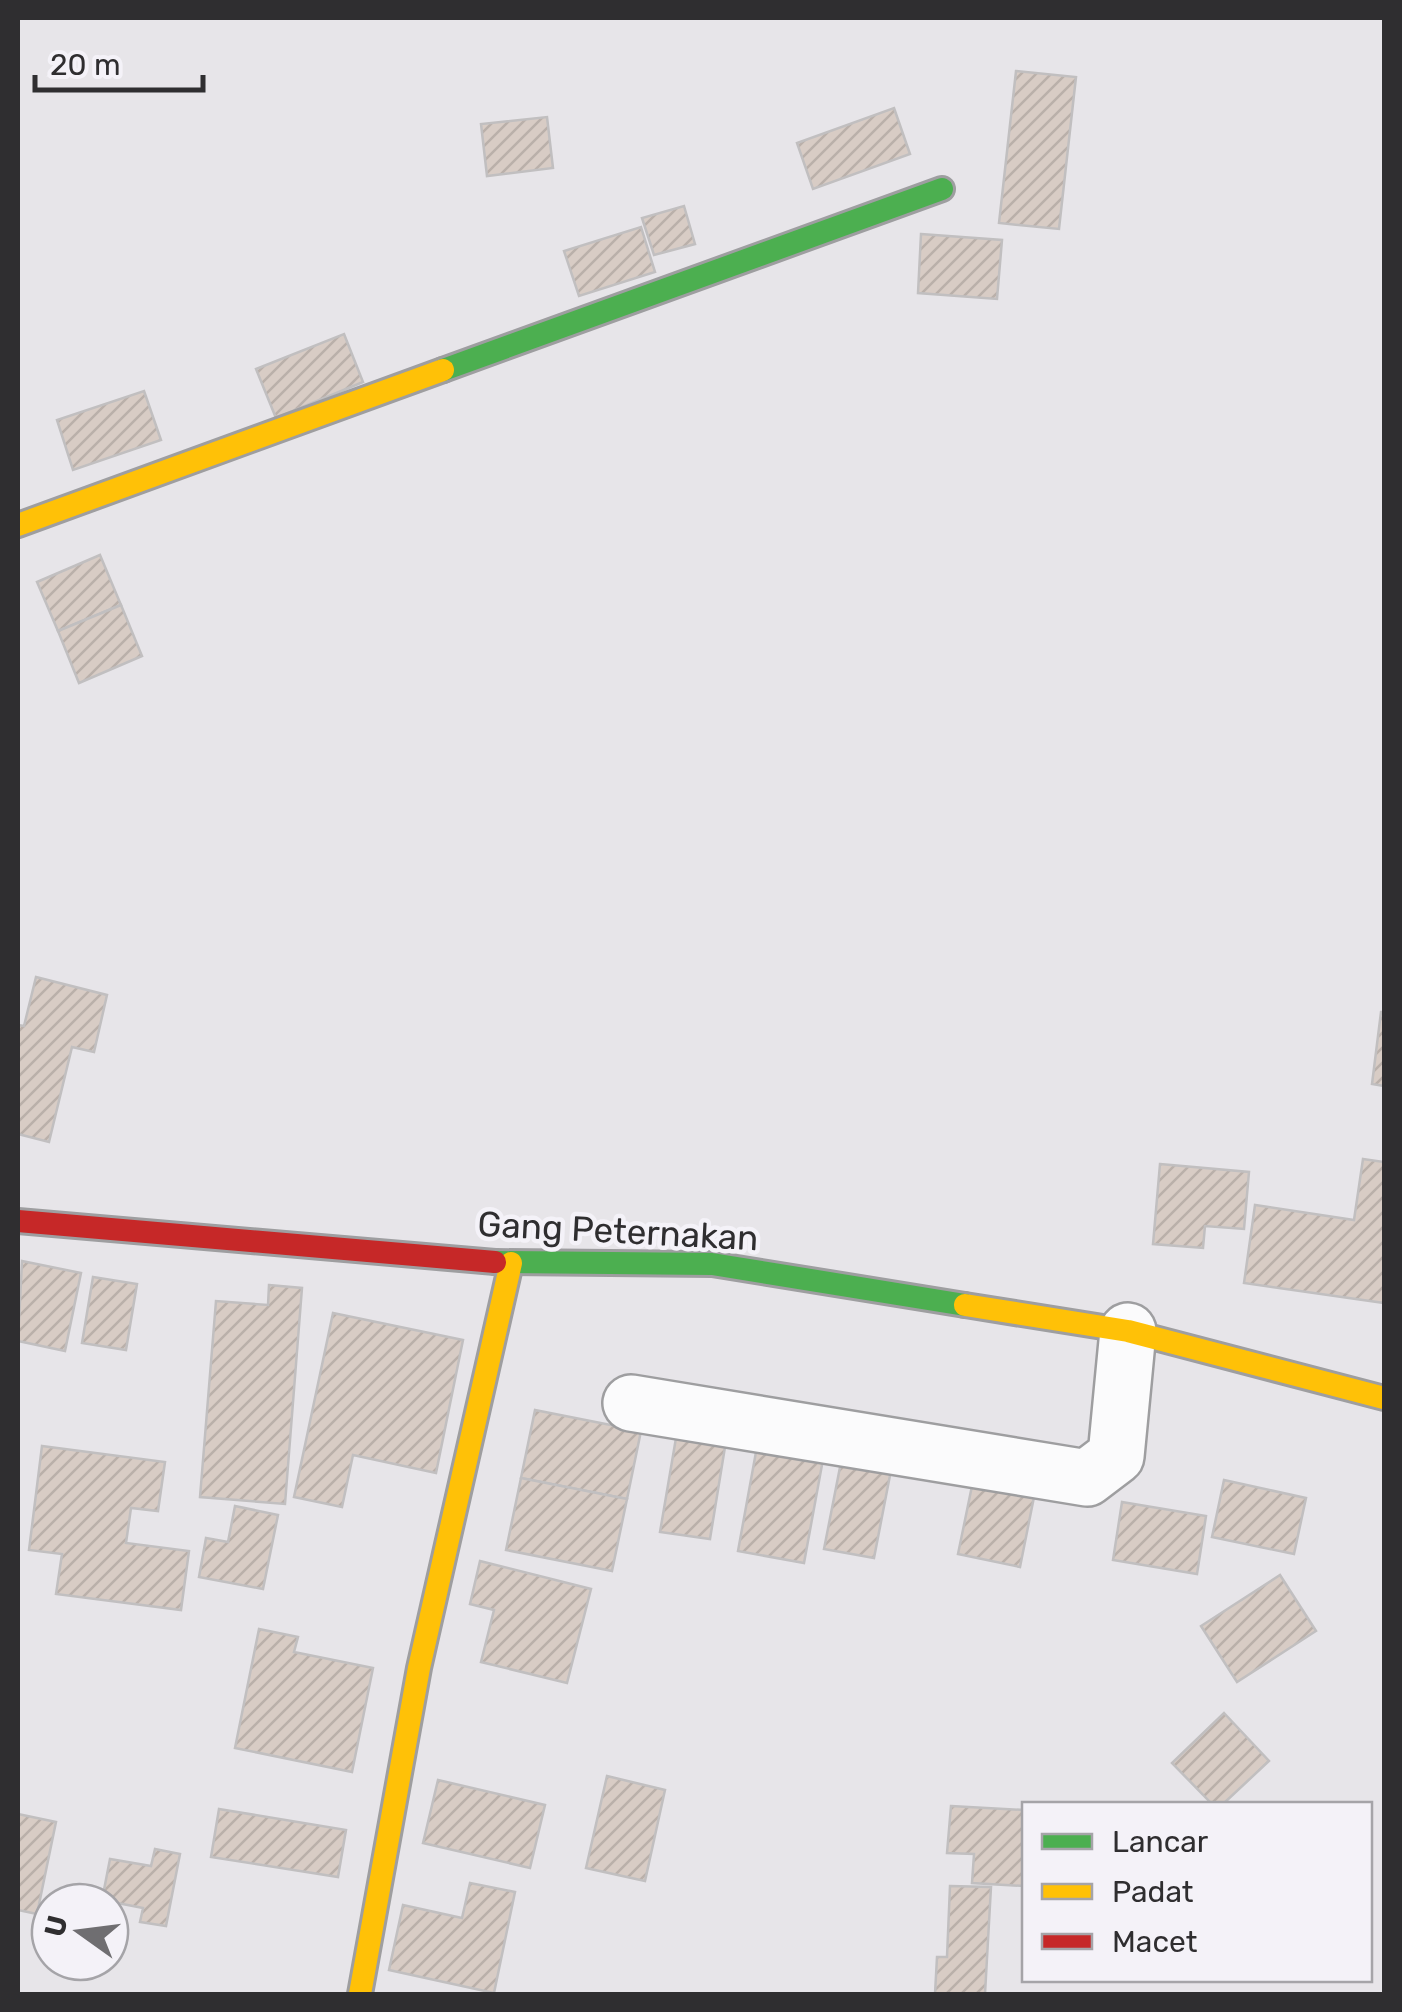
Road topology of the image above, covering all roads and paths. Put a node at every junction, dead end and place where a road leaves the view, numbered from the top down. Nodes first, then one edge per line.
1 (942, 189) dead end
2 (18, 525) edge
3 (18, 1221) edge
4 (510, 1263) junction
5 (1128, 1331) junction
6 (1384, 1398) edge
7 (631, 1403) dead end
8 (360, 1994) edge

1 - 2 street
3 - 4 street, Gang Peternakan
4 - 5 street, Gang Peternakan
4 - 8 street
5 - 6 street, Gang Peternakan
5 - 7 street

